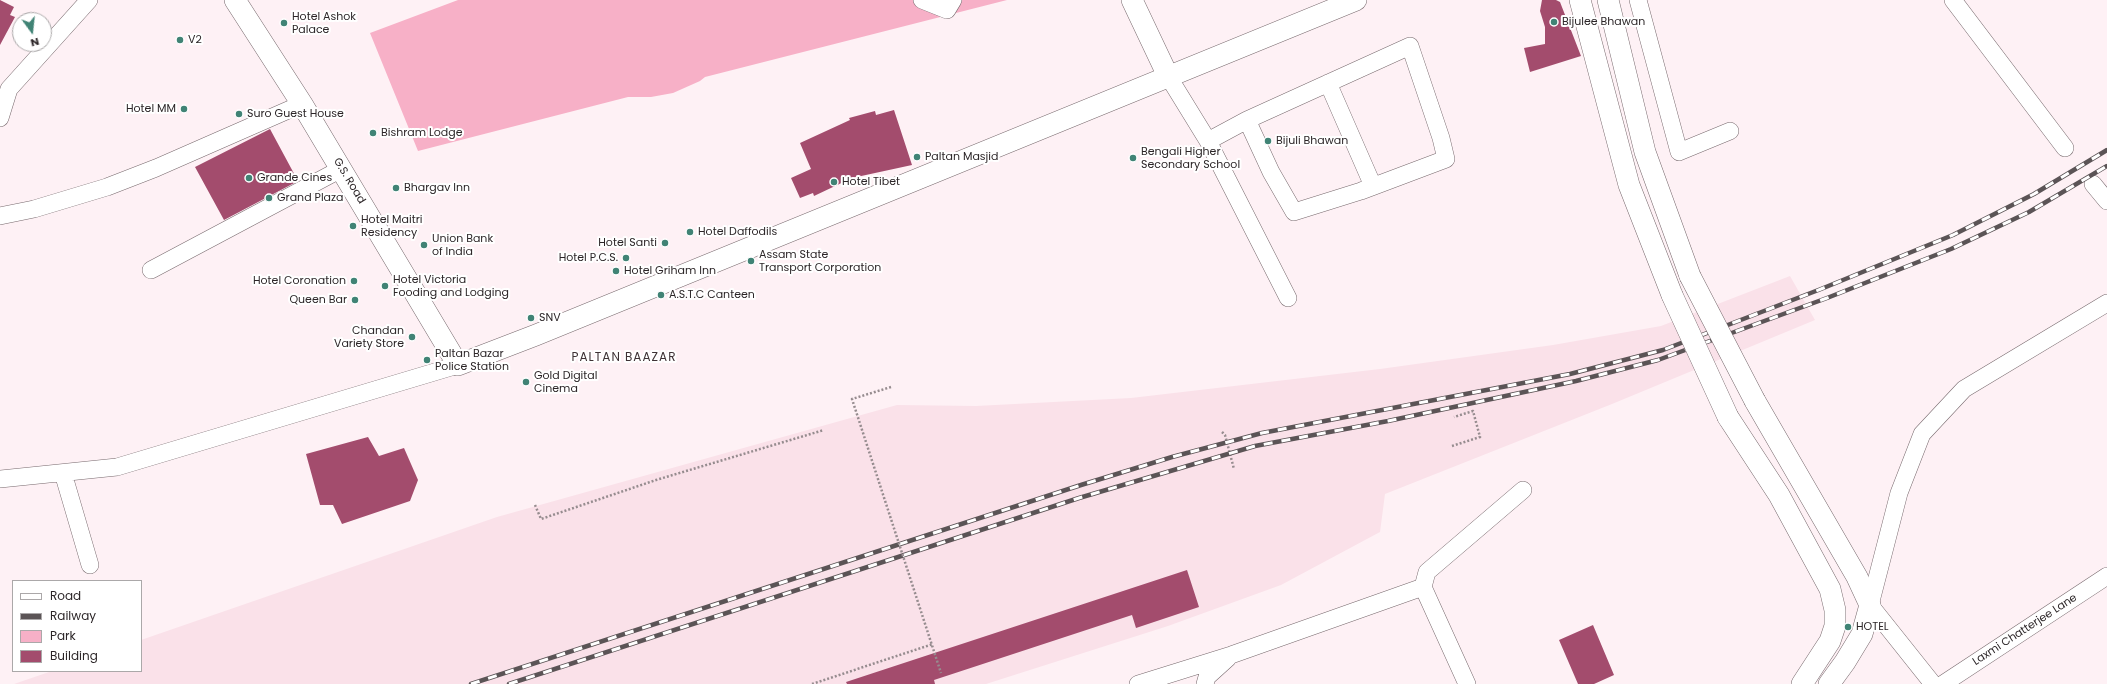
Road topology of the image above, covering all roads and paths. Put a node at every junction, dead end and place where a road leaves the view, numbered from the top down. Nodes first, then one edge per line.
1 (90, 0) edge
2 (235, 0) edge
3 (922, 0) edge
4 (953, 0) edge
5 (1132, 0) edge
6 (1580, 0) edge
7 (1608, 0) edge
8 (1638, 0) edge
9 (1953, 0) edge
10 (1343, 2) edge
11 (1168, 76) junction
12 (1328, 83) junction
13 (4, 87) edge
14 (302, 104) junction
15 (0, 118) edge
16 (1247, 120) junction
17 (1730, 131) dead end
18 (1208, 140) junction
19 (2065, 148) dead end
20 (342, 169) junction
21 (2093, 184) dead end
22 (1373, 186) junction
23 (2107, 201) edge
24 (0, 216) edge
25 (151, 270) dead end
26 (1288, 298) dead end
27 (2107, 303) edge
28 (458, 365) junction
29 (891, 387) dead end
30 (1454, 417) dead end
31 (824, 430) dead end
32 (1222, 432) dead end
33 (1452, 446) dead end
34 (1234, 469) dead end
35 (63, 472) junction
36 (0, 479) edge
37 (1523, 490) dead end
38 (535, 505) dead end
39 (90, 565) dead end
40 (2107, 576) edge
41 (1423, 587) junction
42 (1870, 605) junction
43 (933, 644) junction
44 (1231, 655) junction
45 (941, 673) dead end
46 (812, 684) edge
47 (1138, 684) edge
48 (1205, 684) edge
49 (1467, 684) edge
50 (1802, 684) edge
51 (1829, 684) edge
52 (1933, 684) edge
53 (1944, 684) edge

1 - 13 street
2 - 14 main road, G.S. Road
3 - 4 street
5 - 11 main road
6 - 50 main road, bridge
7 - 42 main road, bridge
8 - 17 street
9 - 19 street
10 - 11 main road
11 - 18 street
11 - 28 main road
12 - 16 street
12 - 22 street
12 - 22 street
13 - 15 street
14 - 20 main road, G.S. Road
14 - 24 street
16 - 18 street
16 - 22 street
18 - 26 street
20 - 25 street
20 - 28 main road, G.S. Road
21 - 23 street
27 - 42 street
28 - 35 street
29 - 43 path, bridge
30 - 33 path
31 - 38 path
32 - 34 path
35 - 36 street
35 - 39 street
37 - 41 street
40 - 53 street, Laxmi Chatterjee Lane
41 - 44 street
41 - 49 street
42 - 51 main road
42 - 52 street
43 - 45 path, bridge
43 - 46 path
44 - 47 street
44 - 48 street

